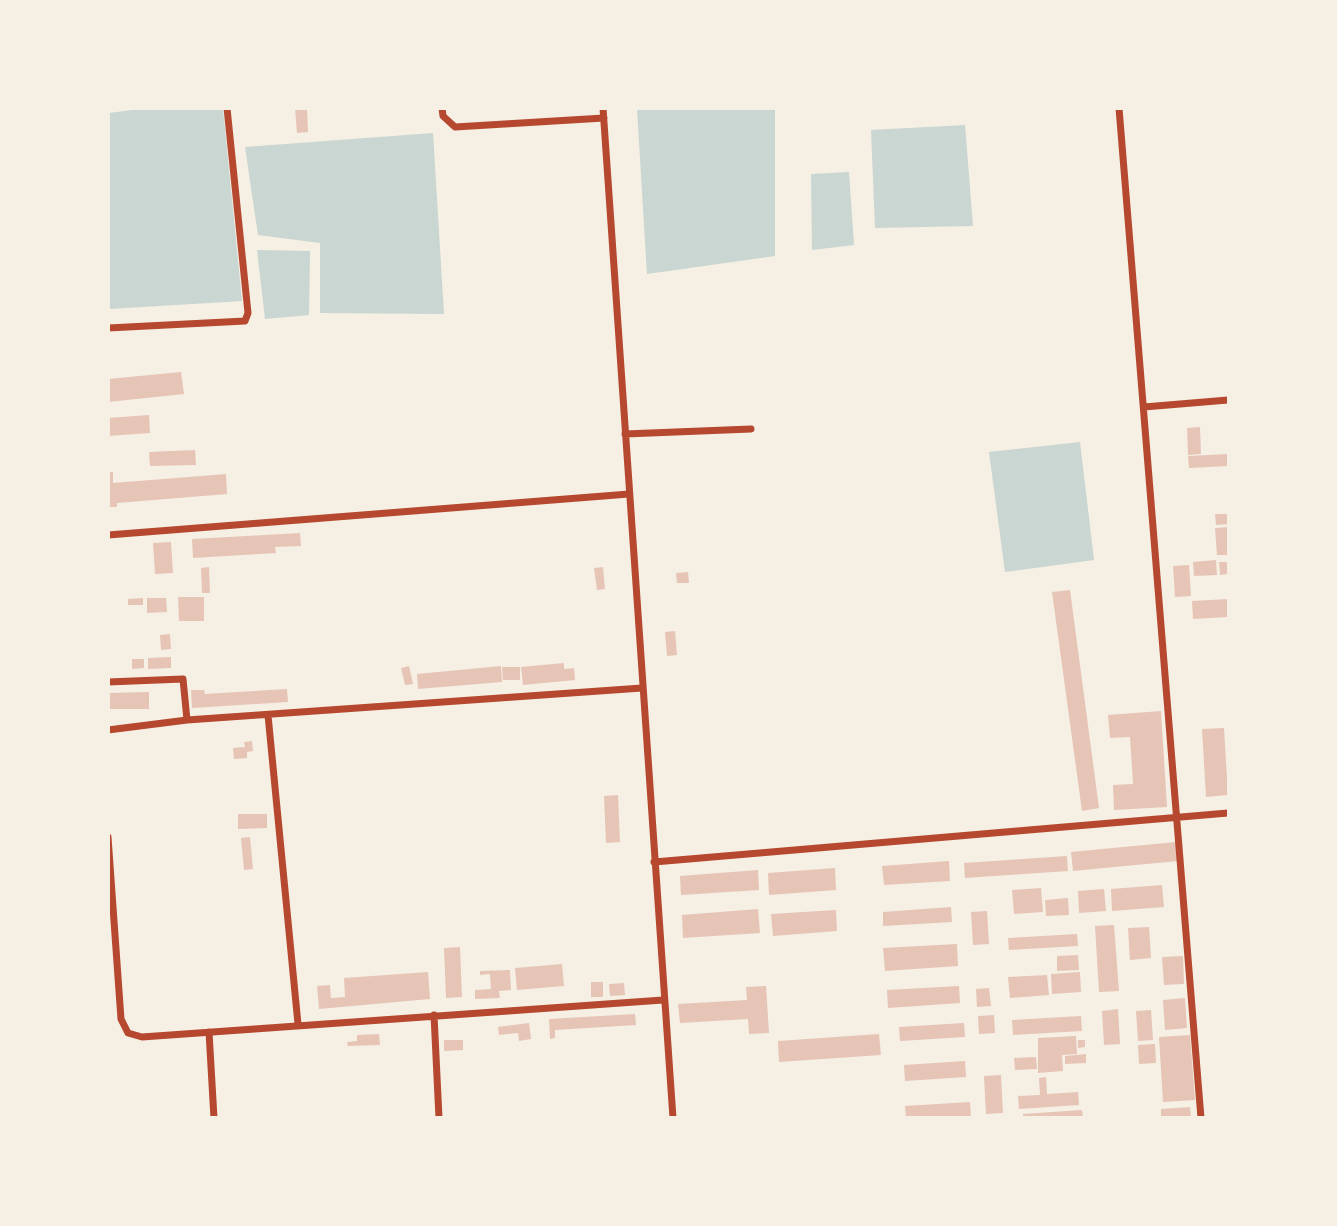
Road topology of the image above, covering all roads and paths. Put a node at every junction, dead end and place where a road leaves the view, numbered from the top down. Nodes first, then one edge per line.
1 (227, 108) edge
2 (442, 108) edge
3 (603, 108) edge
4 (1119, 108) edge
5 (604, 118) junction
6 (108, 328) edge
7 (1228, 400) edge
8 (1144, 407) junction
9 (751, 429) dead end
10 (625, 434) junction
11 (629, 495) junction
12 (108, 535) edge
13 (108, 681) edge
14 (642, 688) junction
15 (268, 715) junction
16 (187, 720) junction
17 (108, 730) edge
18 (1228, 813) edge
19 (1179, 816) junction
20 (108, 837) edge
21 (654, 862) junction
22 (663, 1000) junction
23 (434, 1015) junction
24 (298, 1024) junction
25 (209, 1032) junction
26 (214, 1118) edge
27 (439, 1118) edge
28 (673, 1118) edge
29 (1201, 1118) edge

1 - 6 street
2 - 5 street
3 - 5 street
4 - 8 street
5 - 10 street
7 - 8 street
8 - 19 street
9 - 10 street
10 - 11 street
11 - 12 street
11 - 14 street
13 - 16 street
14 - 15 street
14 - 21 street
15 - 16 street
15 - 24 street
16 - 17 street
18 - 19 street
19 - 21 street
19 - 29 street
20 - 25 street
21 - 22 street
22 - 23 street
22 - 28 street
23 - 24 street
23 - 27 street
24 - 25 street
25 - 26 street

